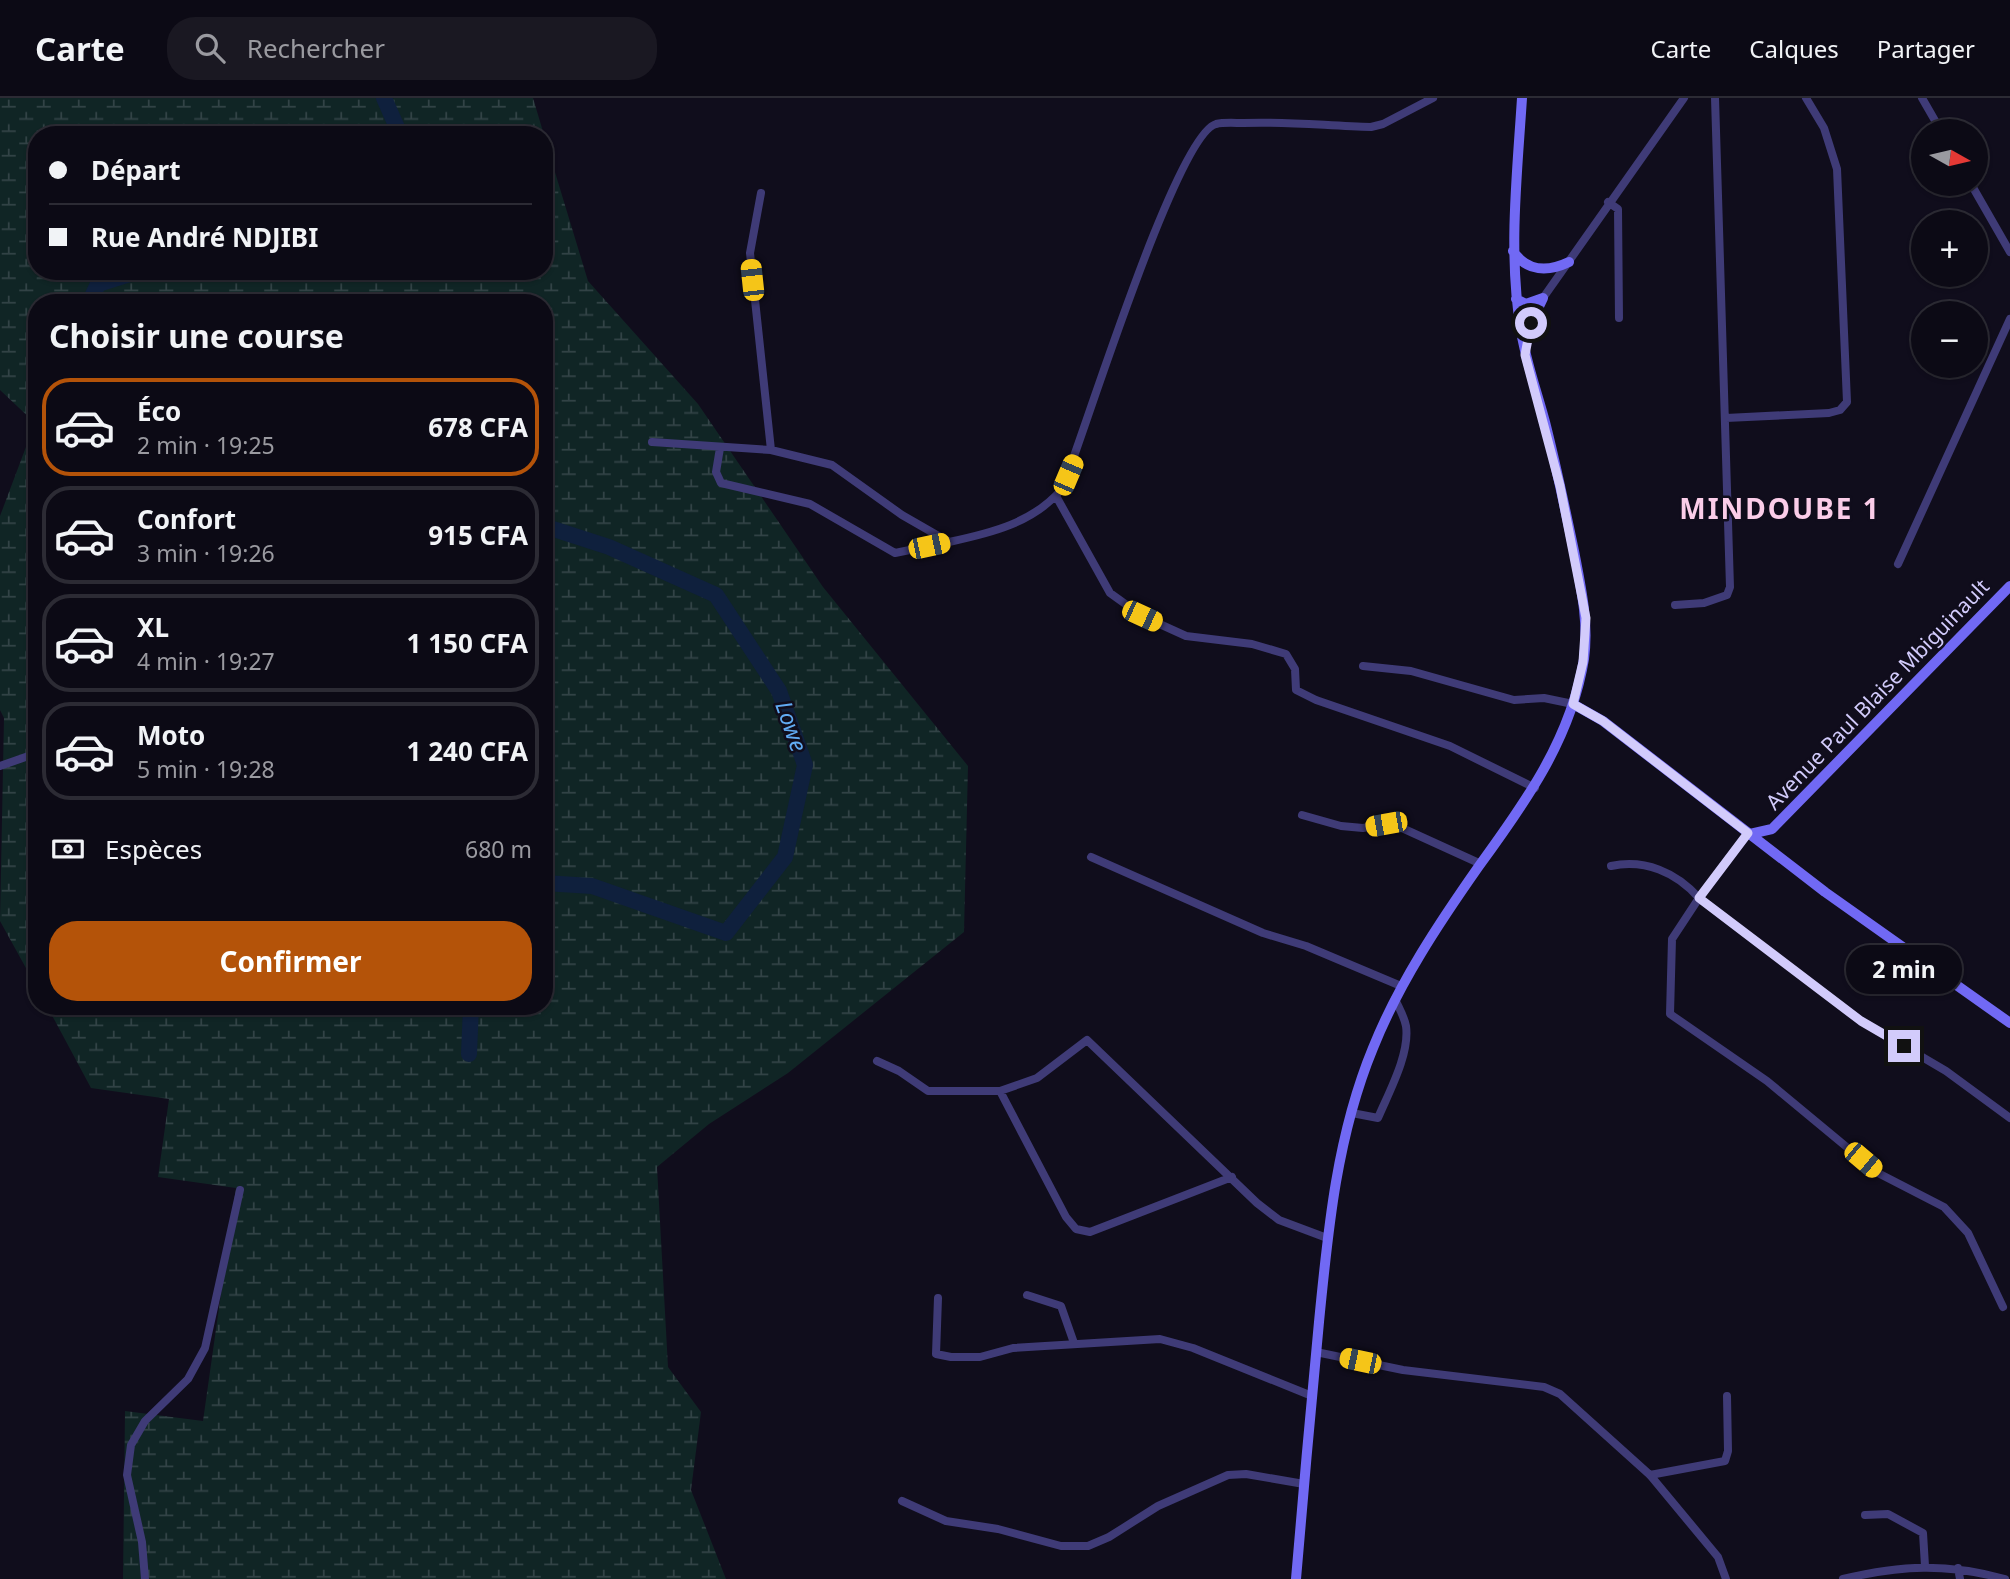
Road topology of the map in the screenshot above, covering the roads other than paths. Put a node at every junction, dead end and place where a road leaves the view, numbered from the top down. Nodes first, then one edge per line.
1 (1433, 98) edge
2 (1521, 98) edge
3 (1684, 98) edge
4 (1715, 98) edge
5 (1807, 98) edge
6 (1922, 98) edge
7 (1934, 119) edge
8 (761, 193) dead end
9 (1978, 196) edge
10 (1608, 202) junction
11 (1513, 251) junction
12 (2010, 252) edge
13 (1569, 262) junction
14 (1543, 298) junction
15 (1516, 299) junction
16 (1619, 318) dead end
17 (2010, 319) edge
18 (1525, 355) junction
19 (1726, 418) junction
20 (652, 442) dead end
21 (720, 448) junction
22 (771, 450) junction
23 (1056, 496) junction
24 (949, 542) junction
25 (1898, 564) dead end
26 (2010, 586) edge
27 (1675, 605) dead end
28 (1363, 666) dead end
29 (1573, 704) junction
30 (28, 756) edge
31 (0, 766) edge
32 (1535, 788) junction
33 (1302, 815) dead end
34 (1772, 829) junction
35 (1749, 834) junction
36 (1773, 852) junction
37 (1091, 858) dead end
38 (1481, 864) junction
39 (1611, 866) dead end
40 (1699, 898) junction
41 (1401, 986) junction
42 (1395, 999) junction
43 (2010, 1023) edge
44 (877, 1061) dead end
45 (1000, 1091) junction
46 (1352, 1113) junction
47 (2010, 1118) edge
48 (1232, 1177) junction
49 (240, 1190) dead end
50 (1327, 1238) junction
51 (1027, 1295) dead end
52 (938, 1298) dead end
53 (2003, 1307) dead end
54 (1074, 1343) junction
55 (1316, 1352) junction
56 (1312, 1396) junction
57 (1727, 1396) dead end
58 (1650, 1475) junction
59 (1304, 1484) junction
60 (902, 1501) dead end
61 (1865, 1516) dead end
62 (1925, 1566) junction
63 (1958, 1568) junction
64 (145, 1579) edge
65 (1296, 1579) edge
66 (1726, 1579) edge
67 (1843, 1579) edge
68 (1960, 1579) edge
69 (2005, 1579) edge

1 - 23 street
2 - 11 street
3 - 10 street
4 - 19 street
5 - 19 street
6 - 7 street
8 - 22 street
9 - 12 street
10 - 13 street
10 - 16 street
11 - 13 street
11 - 15 street
13 - 14 street
14 - 15 street
14 - 18 street
15 - 18 street
17 - 25 street
18 - 29 street
19 - 27 street
20 - 21 street
21 - 22 street
21 - 24 street
22 - 24 street
23 - 24 street
23 - 32 street
26 - 34 street, Avenue Paul Blaise Mbiguinault
28 - 29 street
29 - 32 street
29 - 35 street
30 - 31 street
32 - 38 street
33 - 38 street
34 - 35 street
34 - 36 street
35 - 36 street
35 - 40 street
36 - 43 street
37 - 41 street
38 - 41 street
39 - 40 street
40 - 47 street
40 - 53 street
41 - 42 street
42 - 46 street
42 - 46 street
44 - 45 street
45 - 48 street
45 - 48 street
46 - 50 street
48 - 50 street
49 - 64 street
50 - 55 street
51 - 54 street
52 - 54 street
54 - 56 street
55 - 56 street
55 - 58 street
56 - 59 street
57 - 58 street
58 - 66 street
59 - 60 street
59 - 65 street
61 - 62 street
62 - 63 street
62 - 67 street
63 - 68 street
63 - 69 street

